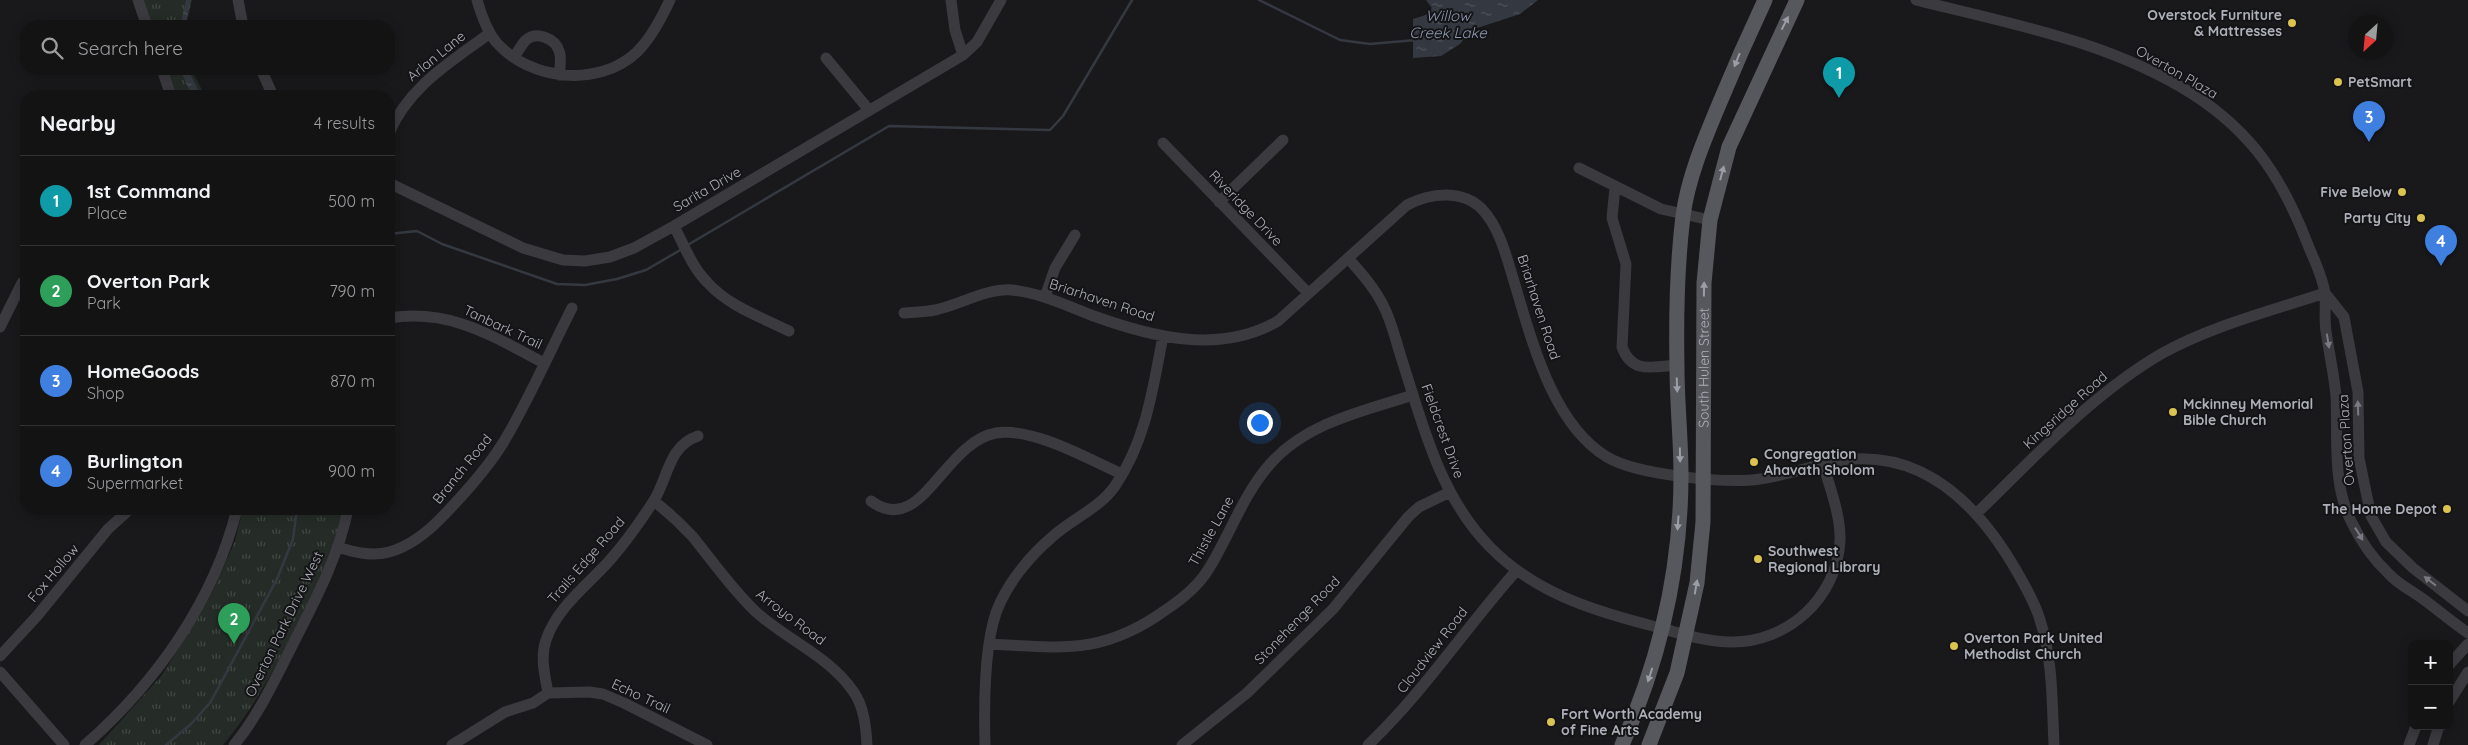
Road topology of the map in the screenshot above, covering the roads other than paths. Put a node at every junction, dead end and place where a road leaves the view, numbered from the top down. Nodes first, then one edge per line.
1 (138, 0) edge
2 (238, 0) edge
3 (477, 0) edge
4 (670, 0) edge
5 (951, 0) edge
6 (1001, 0) edge
7 (1765, 0) edge
8 (1797, 0) edge
9 (1916, 0) edge
10 (145, 20) edge
11 (242, 20) edge
12 (490, 33) junction
13 (963, 55) junction
14 (514, 57) junction
15 (826, 58) dead end
16 (164, 75) edge
17 (264, 75) edge
18 (559, 75) junction
19 (170, 90) edge
20 (270, 90) edge
21 (869, 110) junction
22 (395, 122) edge
23 (1283, 140) dead end
24 (1163, 143) dead end
25 (1579, 168) dead end
26 (395, 186) edge
27 (1615, 187) junction
28 (1219, 202) junction
29 (1683, 214) junction
30 (1710, 220) junction
31 (676, 231) junction
32 (1075, 235) dead end
33 (1348, 258) junction
34 (20, 286) edge
35 (1308, 293) junction
36 (2325, 293) junction
37 (1045, 297) junction
38 (572, 308) dead end
39 (904, 313) dead end
40 (395, 317) edge
41 (0, 327) edge
42 (789, 332) dead end
43 (1164, 336) junction
44 (544, 363) junction
45 (1676, 365) junction
46 (1413, 395) junction
47 (698, 436) dead end
48 (1823, 464) junction
49 (1122, 474) junction
50 (1681, 476) junction
51 (1703, 477) junction
52 (1450, 492) junction
53 (654, 501) junction
54 (871, 501) dead end
55 (1977, 512) junction
56 (123, 515) edge
57 (235, 515) edge
58 (346, 515) edge
59 (337, 547) junction
60 (1517, 570) junction
61 (2468, 611) edge
62 (1664, 629) junction
63 (2468, 633) edge
64 (1687, 635) junction
65 (990, 644) junction
66 (2468, 644) edge
67 (0, 656) edge
68 (2453, 661) edge
69 (0, 672) edge
70 (2468, 672) edge
71 (548, 693) junction
72 (2453, 696) edge
73 (2414, 730) edge
74 (2439, 730) edge
75 (64, 745) edge
76 (85, 745) edge
77 (234, 745) edge
78 (452, 745) edge
79 (707, 745) edge
80 (867, 745) edge
81 (985, 745) edge
82 (1182, 745) edge
83 (1368, 745) edge
84 (1622, 745) edge
85 (1649, 745) edge
86 (2054, 745) edge
87 (2408, 745) edge
88 (2433, 745) edge

1 - 10 street
2 - 11 street
3 - 12 street
4 - 18 street
5 - 13 street
6 - 13 street, Sarita Drive
7 -> 29 main road, South Hulen Street
30 -> 8 main road, South Hulen Street
9 - 36 street, Overton Plaza
12 - 14 street
12 - 22 street, Arlan Lane
13 - 21 street, Sarita Drive
14 - 18 street
14 - 18 street
15 - 21 street
16 - 19 street
17 - 20 street
21 - 31 street, Sarita Drive
23 - 28 street
24 - 28 street, Riveridge Drive
25 - 27 street
26 - 31 street, Sarita Drive
27 - 29 street
27 - 45 street
28 - 35 street, Riveridge Drive
29 - 30 street
29 - 45 main road, South Hulen Street
51 -> 30 main road, South Hulen Street
31 - 42 street
32 - 37 street
33 - 35 street, Briarhaven Road
33 - 46 street, Fieldcrest Drive
33 - 50 street, Briarhaven Road
34 - 41 street
35 - 43 street, Briarhaven Road
36 - 55 street, Kingsridge Road
61 -> 36 street, Overton Plaza
36 -> 63 street, Overton Plaza
37 - 39 street, Briarhaven Road
37 - 43 street, Briarhaven Road
38 - 44 street, Branch Road
40 - 44 street, Tanbark Trail
43 - 49 street
44 - 59 street, Branch Road
45 -> 50 main road, South Hulen Street
46 - 52 street, Fieldcrest Drive
46 - 65 street, Thistle Lane
47 - 53 street, Trails Edge Road
48 - 51 street, Briarhaven Road
48 - 55 street, Briarhaven Road
48 - 64 street, Fieldcrest Drive
49 - 54 street
49 - 65 street
50 - 51 street, Briarhaven Road
50 -> 62 main road, South Hulen Street
64 -> 51 main road, South Hulen Street
52 - 60 street, Fieldcrest Drive
52 - 82 street, Stonehenge Road
53 - 71 street, Trails Edge Road
53 - 80 street, Arroyo Road
55 - 86 street, Briarhaven Road
56 - 67 street, Fox Hollow
57 - 76 street
58 - 59 street, Overton Park Drive West
59 - 77 street, Overton Park Drive West
60 - 62 street, Fieldcrest Drive
60 - 83 street, Cloudview Road
62 - 64 street, Fieldcrest Drive
62 -> 84 main road, South Hulen Street
64 - 85 main road, South Hulen Street
65 - 81 street
66 - 68 street
69 - 75 street
70 - 72 street
71 - 78 street
71 - 79 street, Echo Trail
73 - 87 street
74 - 88 street

